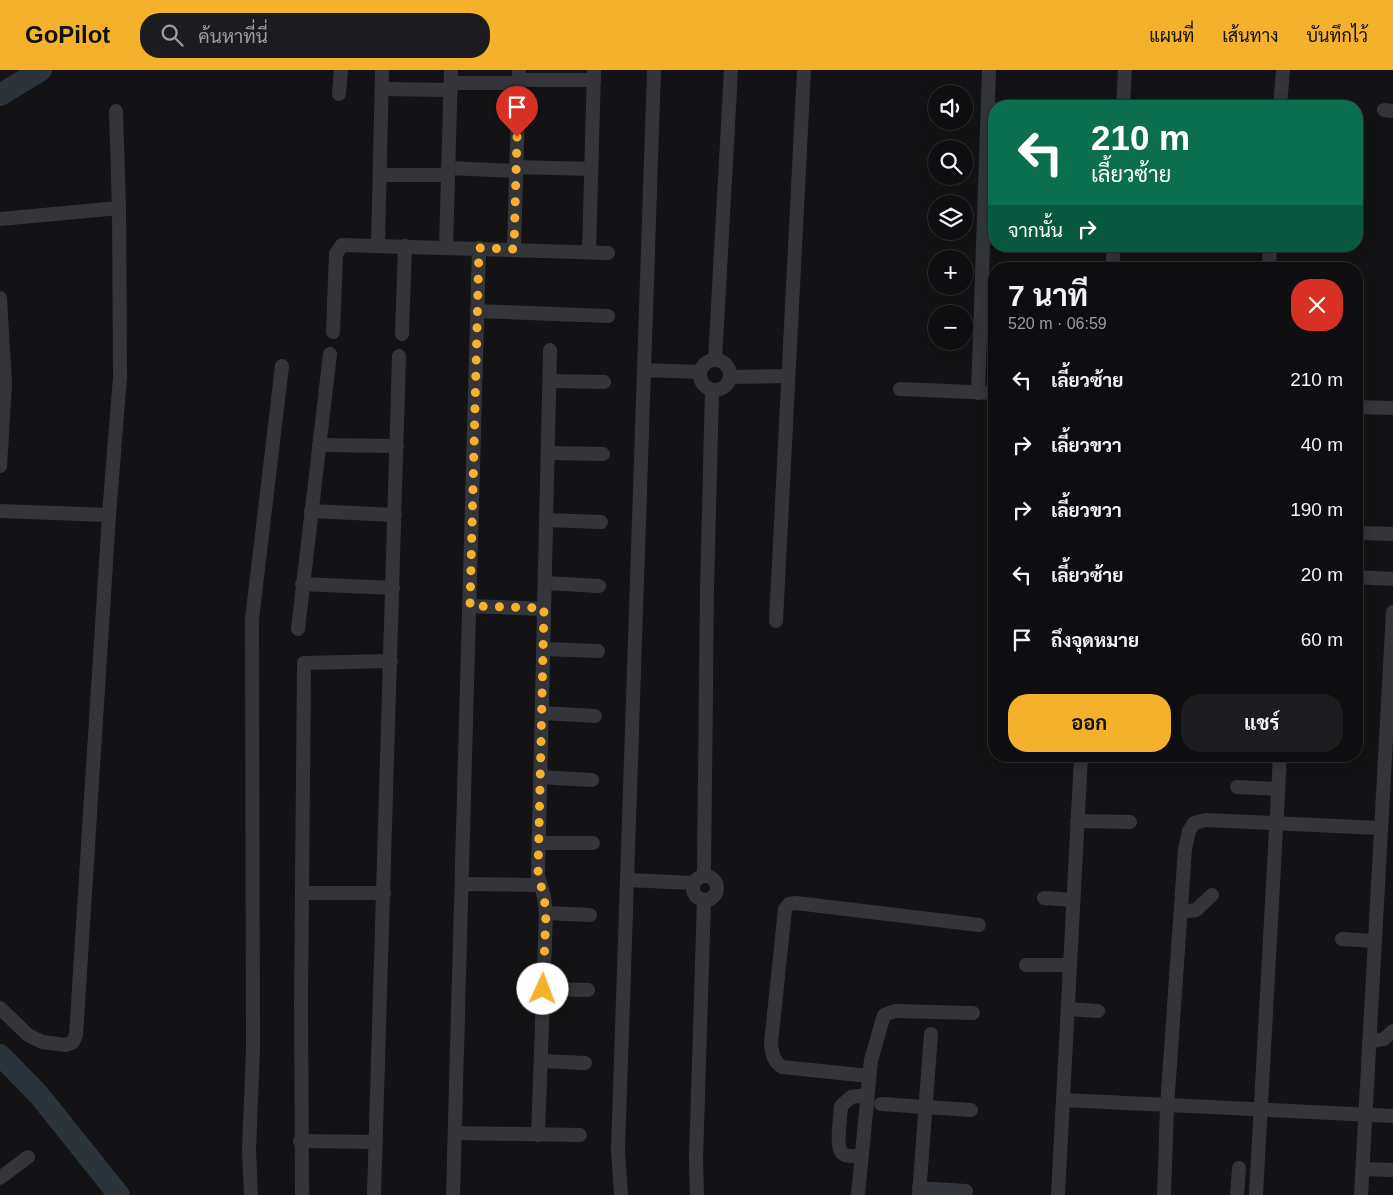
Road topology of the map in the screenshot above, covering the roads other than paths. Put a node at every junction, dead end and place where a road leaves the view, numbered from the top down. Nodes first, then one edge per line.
1 (341, 70) edge
2 (382, 70) edge
3 (654, 70) edge
4 (731, 70) edge
5 (804, 70) edge
6 (990, 70) edge
7 (1125, 70) edge
8 (1283, 70) edge
9 (594, 75) edge
10 (519, 78) edge
11 (451, 81) edge
12 (382, 89) junction
13 (339, 94) dead end
14 (989, 100) edge
15 (1123, 100) edge
16 (1280, 100) edge
17 (116, 111) dead end
18 (988, 124) edge
19 (516, 169) junction
20 (591, 169) junction
21 (448, 172) junction
22 (380, 175) junction
23 (120, 208) junction
24 (0, 219) edge
25 (378, 246) junction
26 (405, 246) junction
27 (446, 247) junction
28 (479, 248) junction
29 (514, 249) junction
30 (589, 252) junction
31 (608, 253) dead end
32 (0, 298) edge
33 (477, 311) junction
34 (608, 316) dead end
35 (333, 332) dead end
36 (402, 334) dead end
37 (550, 350) dead end
38 (330, 354) dead end
39 (399, 356) dead end
40 (715, 360) junction
41 (282, 366) dead end
42 (644, 370) junction
43 (700, 372) junction
44 (788, 376) junction
45 (730, 377) junction
46 (551, 381) junction
47 (604, 382) dead end
48 (900, 388) dead end
49 (712, 390) junction
50 (978, 393) junction
51 (988, 393) edge
52 (1363, 407) edge
53 (1393, 408) edge
54 (319, 445) junction
55 (397, 446) junction
56 (548, 453) junction
57 (603, 454) dead end
58 (0, 462) edge
59 (0, 466) edge
60 (0, 511) edge
61 (311, 511) junction
62 (109, 515) junction
63 (395, 515) junction
64 (546, 520) junction
65 (601, 522) dead end
66 (1363, 533) edge
67 (1393, 534) edge
68 (1363, 577) edge
69 (1393, 579) edge
70 (545, 583) junction
71 (302, 584) junction
72 (599, 586) dead end
73 (393, 588) junction
74 (470, 606) junction
75 (544, 608) junction
76 (1393, 612) edge
77 (776, 621) dead end
78 (298, 629) dead end
79 (544, 649) junction
80 (598, 651) dead end
81 (391, 661) junction
82 (1390, 707) edge
83 (542, 713) junction
84 (595, 716) dead end
85 (1081, 762) edge
86 (1280, 762) edge
87 (540, 777) junction
88 (592, 780) dead end
89 (1237, 787) dead end
90 (1278, 789) junction
91 (1078, 821) junction
92 (1130, 822) dead end
93 (1277, 823) junction
94 (1380, 828) junction
95 (539, 842) junction
96 (593, 843) dead end
97 (698, 879) junction
98 (626, 880) junction
99 (463, 884) junction
100 (540, 885) junction
101 (302, 893) junction
102 (384, 893) junction
103 (1212, 895) dead end
104 (1044, 898) dead end
105 (704, 900) junction
106 (1073, 900) junction
107 (1180, 912) junction
108 (546, 913) junction
109 (590, 915) dead end
110 (979, 924) dead end
111 (1342, 939) dead end
112 (1374, 941) junction
113 (1026, 965) dead end
114 (1070, 965) junction
115 (543, 989) junction
116 (588, 990) dead end
117 (0, 1008) edge
118 (1068, 1009) junction
119 (1098, 1011) dead end
120 (973, 1013) dead end
121 (1393, 1031) edge
122 (931, 1034) dead end
123 (1370, 1042) junction
124 (541, 1061) junction
125 (585, 1063) dead end
126 (869, 1076) junction
127 (867, 1096) junction
128 (1064, 1100) junction
129 (881, 1104) dead end
130 (1168, 1107) junction
131 (924, 1108) junction
132 (970, 1110) dead end
133 (1261, 1110) junction
134 (1366, 1115) junction
135 (1393, 1116) edge
136 (455, 1133) junction
137 (538, 1135) junction
138 (580, 1136) dead end
139 (300, 1141) junction
140 (375, 1142) junction
141 (861, 1156) junction
142 (28, 1157) dead end
143 (1239, 1168) dead end
144 (1363, 1169) junction
145 (1393, 1170) edge
146 (0, 1178) edge
147 (966, 1191) dead end
148 (919, 1192) edge
149 (250, 1195) edge
150 (302, 1195) edge
151 (374, 1195) edge
152 (453, 1195) edge
153 (621, 1195) edge
154 (697, 1195) edge
155 (858, 1195) edge
156 (1058, 1195) edge
157 (1164, 1195) edge
158 (1237, 1195) edge
159 (1256, 1195) edge
160 (1361, 1195) edge

1 - 13 street
2 - 12 street
3 - 42 street
4 - 40 street
5 - 44 street
6 - 14 street
7 - 15 street
8 - 16 street
9 - 10 street
9 - 20 street
10 - 11 street
10 - 19 street
11 - 12 street
11 - 21 street
12 - 22 street
17 - 23 street
18 - 50 street
19 - 20 street
19 - 21 street
19 - 29 street
20 - 30 street
21 - 22 street
21 - 27 street
22 - 25 street
23 - 24 street
23 - 62 street
25 - 26 street
25 - 35 street
26 - 27 street
26 - 36 street
27 - 28 street
28 - 29 street
28 - 33 street
29 - 30 street
30 - 31 street
32 - 58 street
33 - 34 street
33 - 74 street
37 - 46 street
38 - 54 street
39 - 55 street
40 - 43 street
40 - 45 street
41 - 149 street
42 - 43 street
42 - 98 street
43 - 49 street
44 - 45 street
44 - 77 street
45 - 49 street
46 - 47 street
46 - 56 street
48 - 50 street
49 - 97 street
50 - 51 street
52 - 53 street
54 - 55 street
54 - 61 street
55 - 63 street
56 - 57 street
56 - 64 street
58 - 59 street
60 - 62 street
61 - 63 street
61 - 71 street
62 - 117 street
63 - 73 street
64 - 65 street
64 - 70 street
66 - 67 street
68 - 69 street
70 - 72 street
70 - 75 street
71 - 73 street
71 - 78 street
73 - 81 street
74 - 75 street
74 - 99 street
75 - 79 street
76 - 82 street
79 - 80 street
79 - 83 street
81 - 101 street
81 - 102 street
82 - 94 street
83 - 84 street
83 - 87 street
85 - 91 street
86 - 90 street
87 - 88 street
87 - 95 street
89 - 90 street
90 - 93 street
91 - 92 street
91 - 106 street
93 - 94 street
93 - 107 street
93 - 133 street
94 - 112 street
95 - 96 street
95 - 100 street
97 - 98 street
97 - 105 street
97 - 105 street
98 - 153 street
99 - 100 street
99 - 136 street
100 - 108 street
101 - 102 street
101 - 139 street
102 - 140 street
103 - 107 street
104 - 106 street
105 - 154 street
106 - 114 street
107 - 130 street
108 - 109 street
108 - 115 street
110 - 126 street
111 - 112 street
112 - 123 street
113 - 114 street
114 - 118 street
115 - 116 street
115 - 124 street
118 - 119 street
118 - 128 street
120 - 126 street
121 - 123 street
122 - 131 street
123 - 134 street
124 - 125 street
124 - 137 street
126 - 127 street
127 - 141 street
127 - 141 street
128 - 130 street
128 - 156 street
129 - 131 street
130 - 133 street
130 - 157 street
131 - 132 street
131 - 148 street
133 - 134 street
133 - 159 street
134 - 135 street
134 - 144 street
136 - 137 street
136 - 152 street
137 - 138 street
139 - 140 street
139 - 150 street
140 - 151 street
141 - 155 street
142 - 146 street
143 - 158 street
144 - 145 street
144 - 160 street
147 - 148 street

